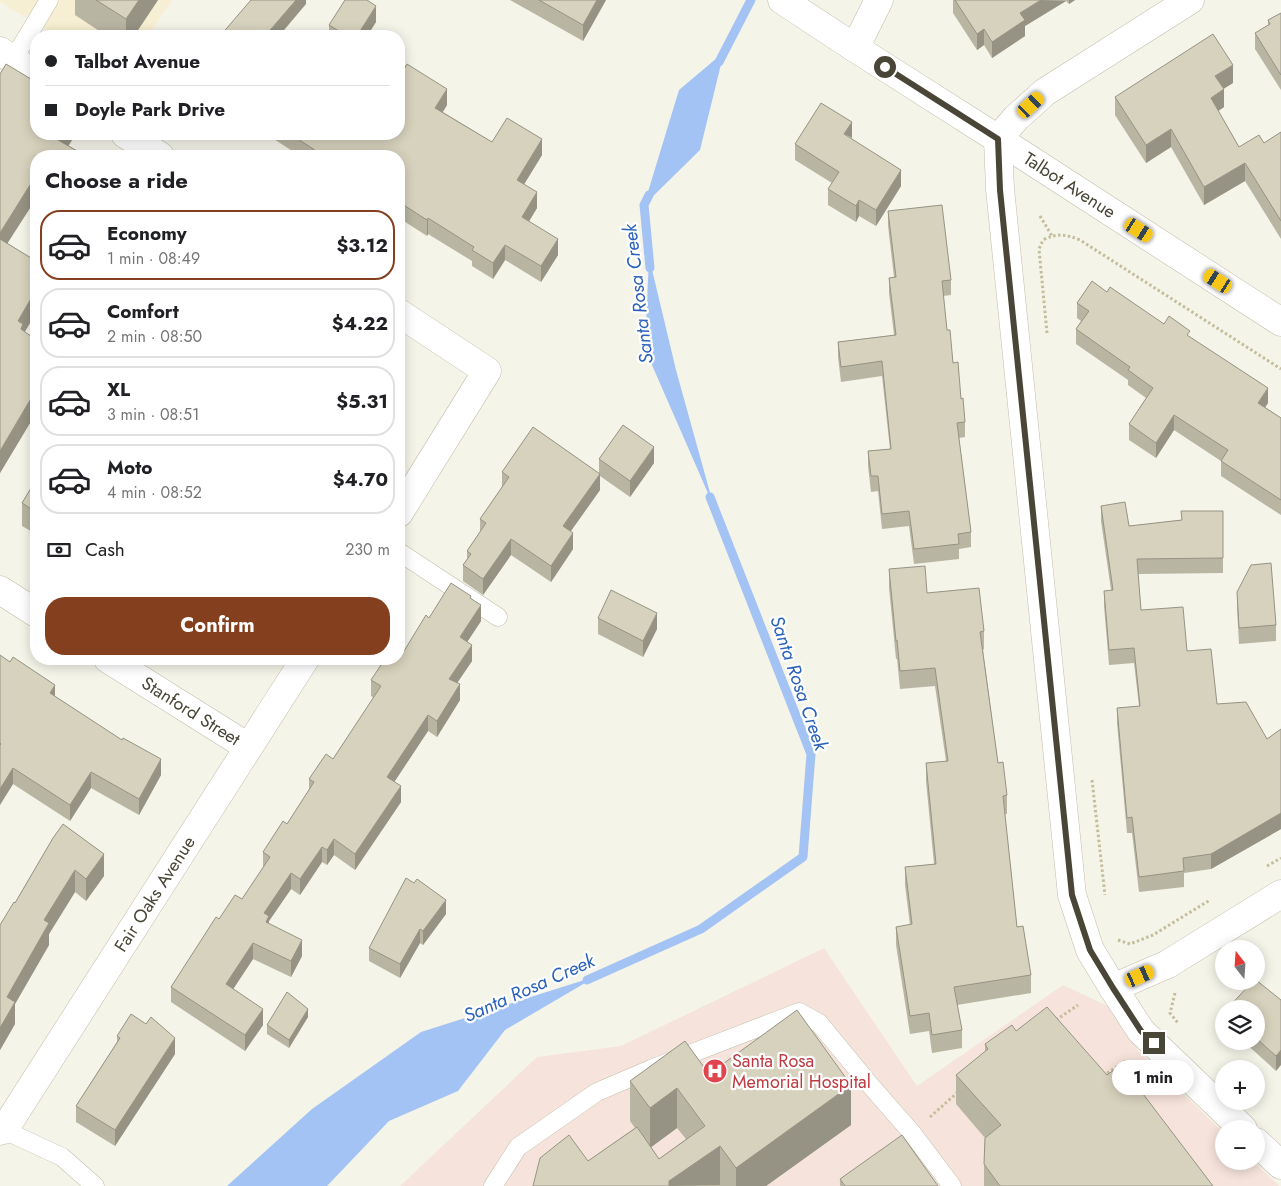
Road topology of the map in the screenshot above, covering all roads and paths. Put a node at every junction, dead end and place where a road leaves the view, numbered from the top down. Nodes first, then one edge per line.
1 (49, 0) edge
2 (782, 0) edge
3 (879, 0) edge
4 (1190, 0) edge
5 (845, 42) junction
6 (6, 56) edge
7 (30, 71) edge
8 (998, 139) junction
9 (135, 140) edge
10 (151, 150) edge
11 (1040, 216) dead end
12 (1052, 236) junction
13 (405, 317) edge
14 (1281, 322) edge
15 (1048, 342) dead end
16 (1281, 369) edge
17 (405, 503) edge
18 (405, 556) edge
19 (0, 590) edge
20 (30, 609) edge
21 (498, 617) dead end
22 (117, 665) edge
23 (301, 665) edge
24 (248, 748) junction
25 (1092, 777) dead end
26 (1281, 858) edge
27 (1264, 868) dead end
28 (1281, 894) edge
29 (1105, 896) dead end
30 (1213, 899) dead end
31 (1115, 940) dead end
32 (1168, 964) junction
33 (1113, 988) junction
34 (1078, 1005) dead end
35 (1053, 1022) edge
36 (1182, 1028) dead end
37 (1127, 1060) dead end
38 (1096, 1081) edge
39 (958, 1092) edge
40 (1234, 1120) edge
41 (935, 1125) dead end
42 (1, 1131) edge
43 (1265, 1150) edge
44 (1281, 1165) edge
45 (95, 1186) edge
46 (493, 1186) edge
47 (952, 1186) edge

1 - 6 lane
2 - 5 street, Talbot Avenue
3 - 5 street
4 - 8 street
5 - 8 street, Talbot Avenue
6 - 7 street
8 - 14 street, Talbot Avenue
8 - 33 street
9 - 10 street
11 - 12 path
12 - 15 path
12 - 16 path
13 - 17 street
18 - 21 lane
19 - 20 street
22 - 24 street, Stanford Street
23 - 24 street, Fair Oaks Avenue
24 - 42 street, Fair Oaks Avenue
25 - 29 path
26 - 27 path
28 - 32 street
30 - 31 path
32 - 33 street
32 - 36 path
33 - 40 street
34 - 35 path
37 - 38 path
39 - 41 path
42 - 45 lane
43 - 44 street
46 - 47 lane

